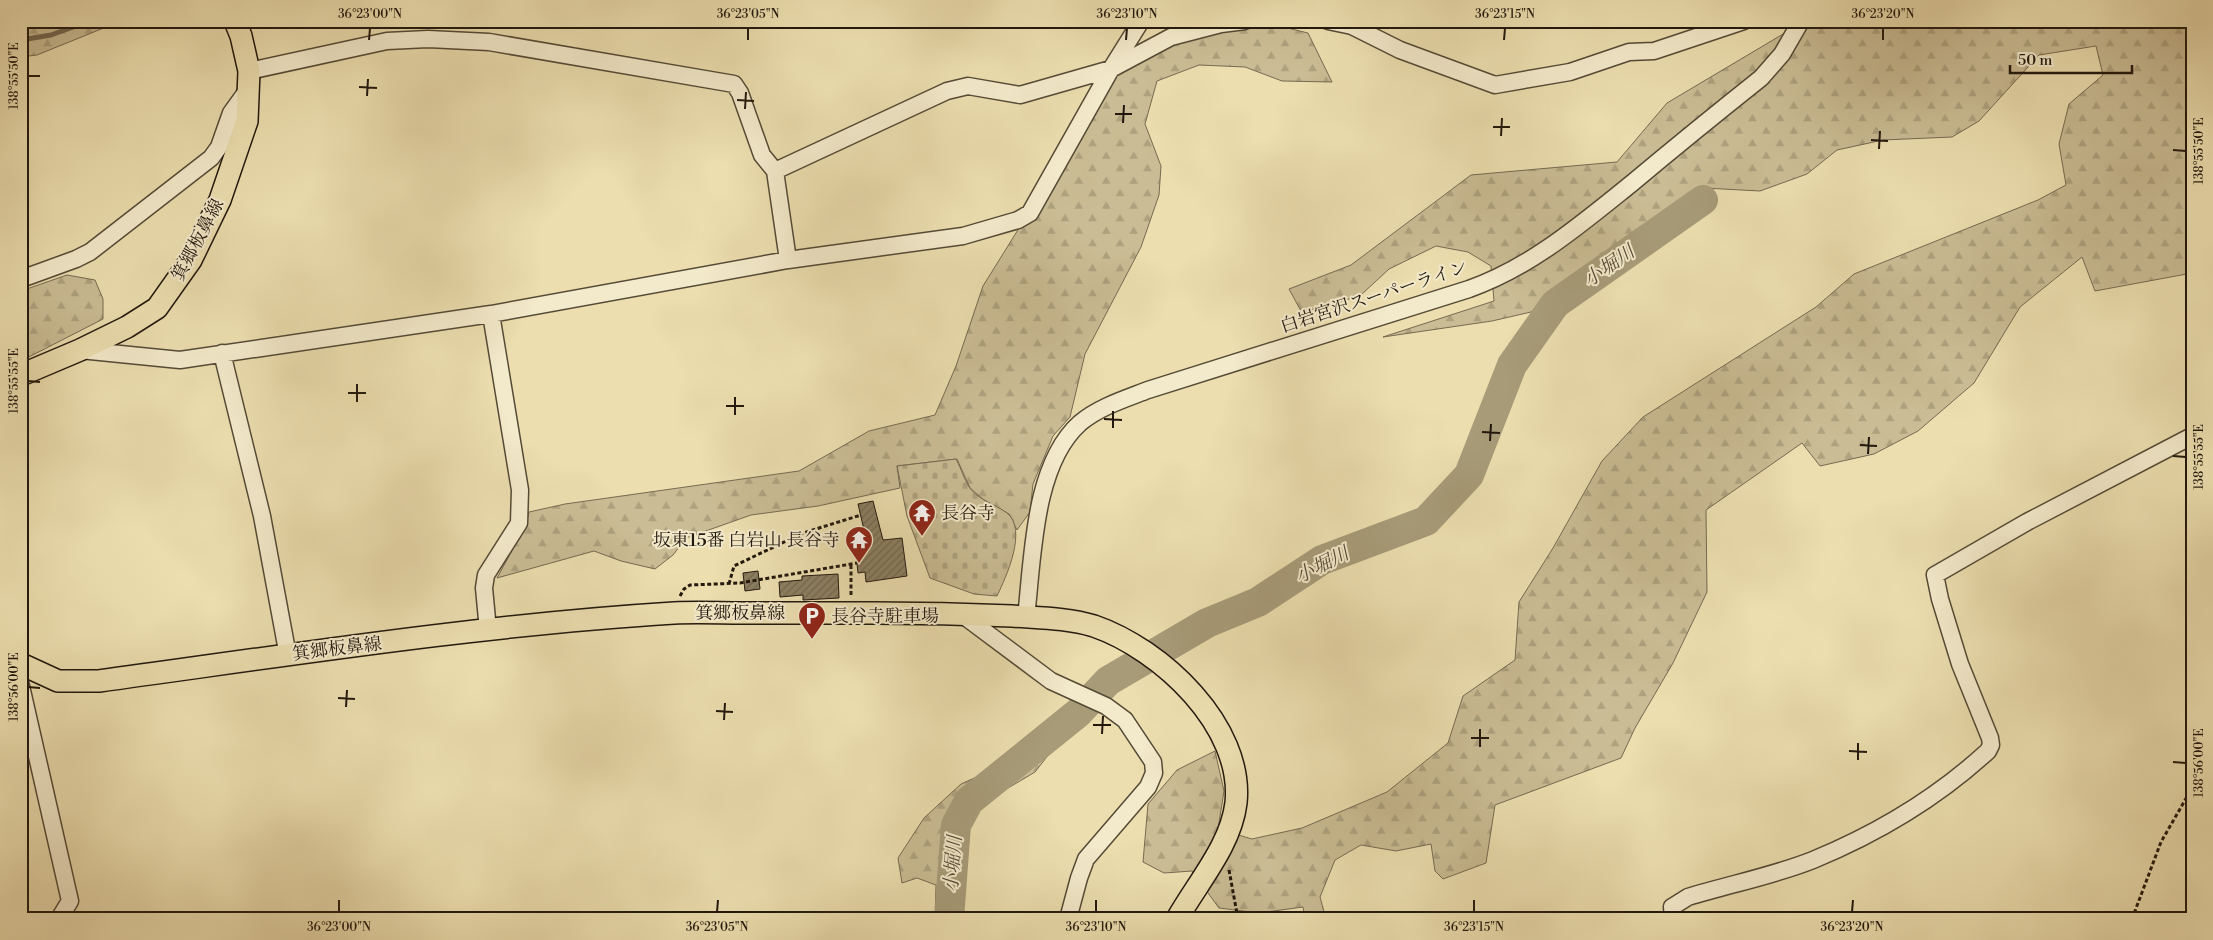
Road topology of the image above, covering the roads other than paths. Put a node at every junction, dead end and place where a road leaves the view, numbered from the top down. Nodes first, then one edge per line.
1 (235, 21) edge
2 (1141, 21) edge
3 (1245, 21) edge
4 (1328, 21) edge
5 (1744, 21) edge
6 (1801, 21) edge
7 (1111, 68) junction
8 (249, 80) junction
9 (775, 171) junction
10 (788, 260) junction
11 (21, 279) edge
12 (491, 314) junction
13 (80, 350) junction
14 (222, 353) junction
15 (21, 376) edge
16 (2192, 436) edge
17 (960, 614) junction
18 (1026, 617) junction
19 (488, 630) junction
20 (288, 656) junction
21 (23, 676) edge
22 (59, 919) edge
23 (1068, 919) edge
24 (1178, 919) edge
25 (1673, 919) edge

1 - 8 main road, 箕郷板鼻線
2 - 7 street
3 - 7 street
4 - 5 street
6 - 18 street, 白岩宮沢スーパーライン
7 - 9 street
7 - 10 street
8 - 9 street
8 - 11 street
8 - 13 main road, 箕郷板鼻線
9 - 10 street
10 - 12 street
12 - 14 street
12 - 19 street
13 - 14 street
13 - 15 main road, 箕郷板鼻線
14 - 20 street
16 - 25 street
17 - 18 main road, 箕郷板鼻線
17 - 19 main road, 箕郷板鼻線
17 - 23 street
18 - 24 main road, 箕郷板鼻線
19 - 20 main road, 箕郷板鼻線
20 - 21 main road, 箕郷板鼻線
21 - 22 street

